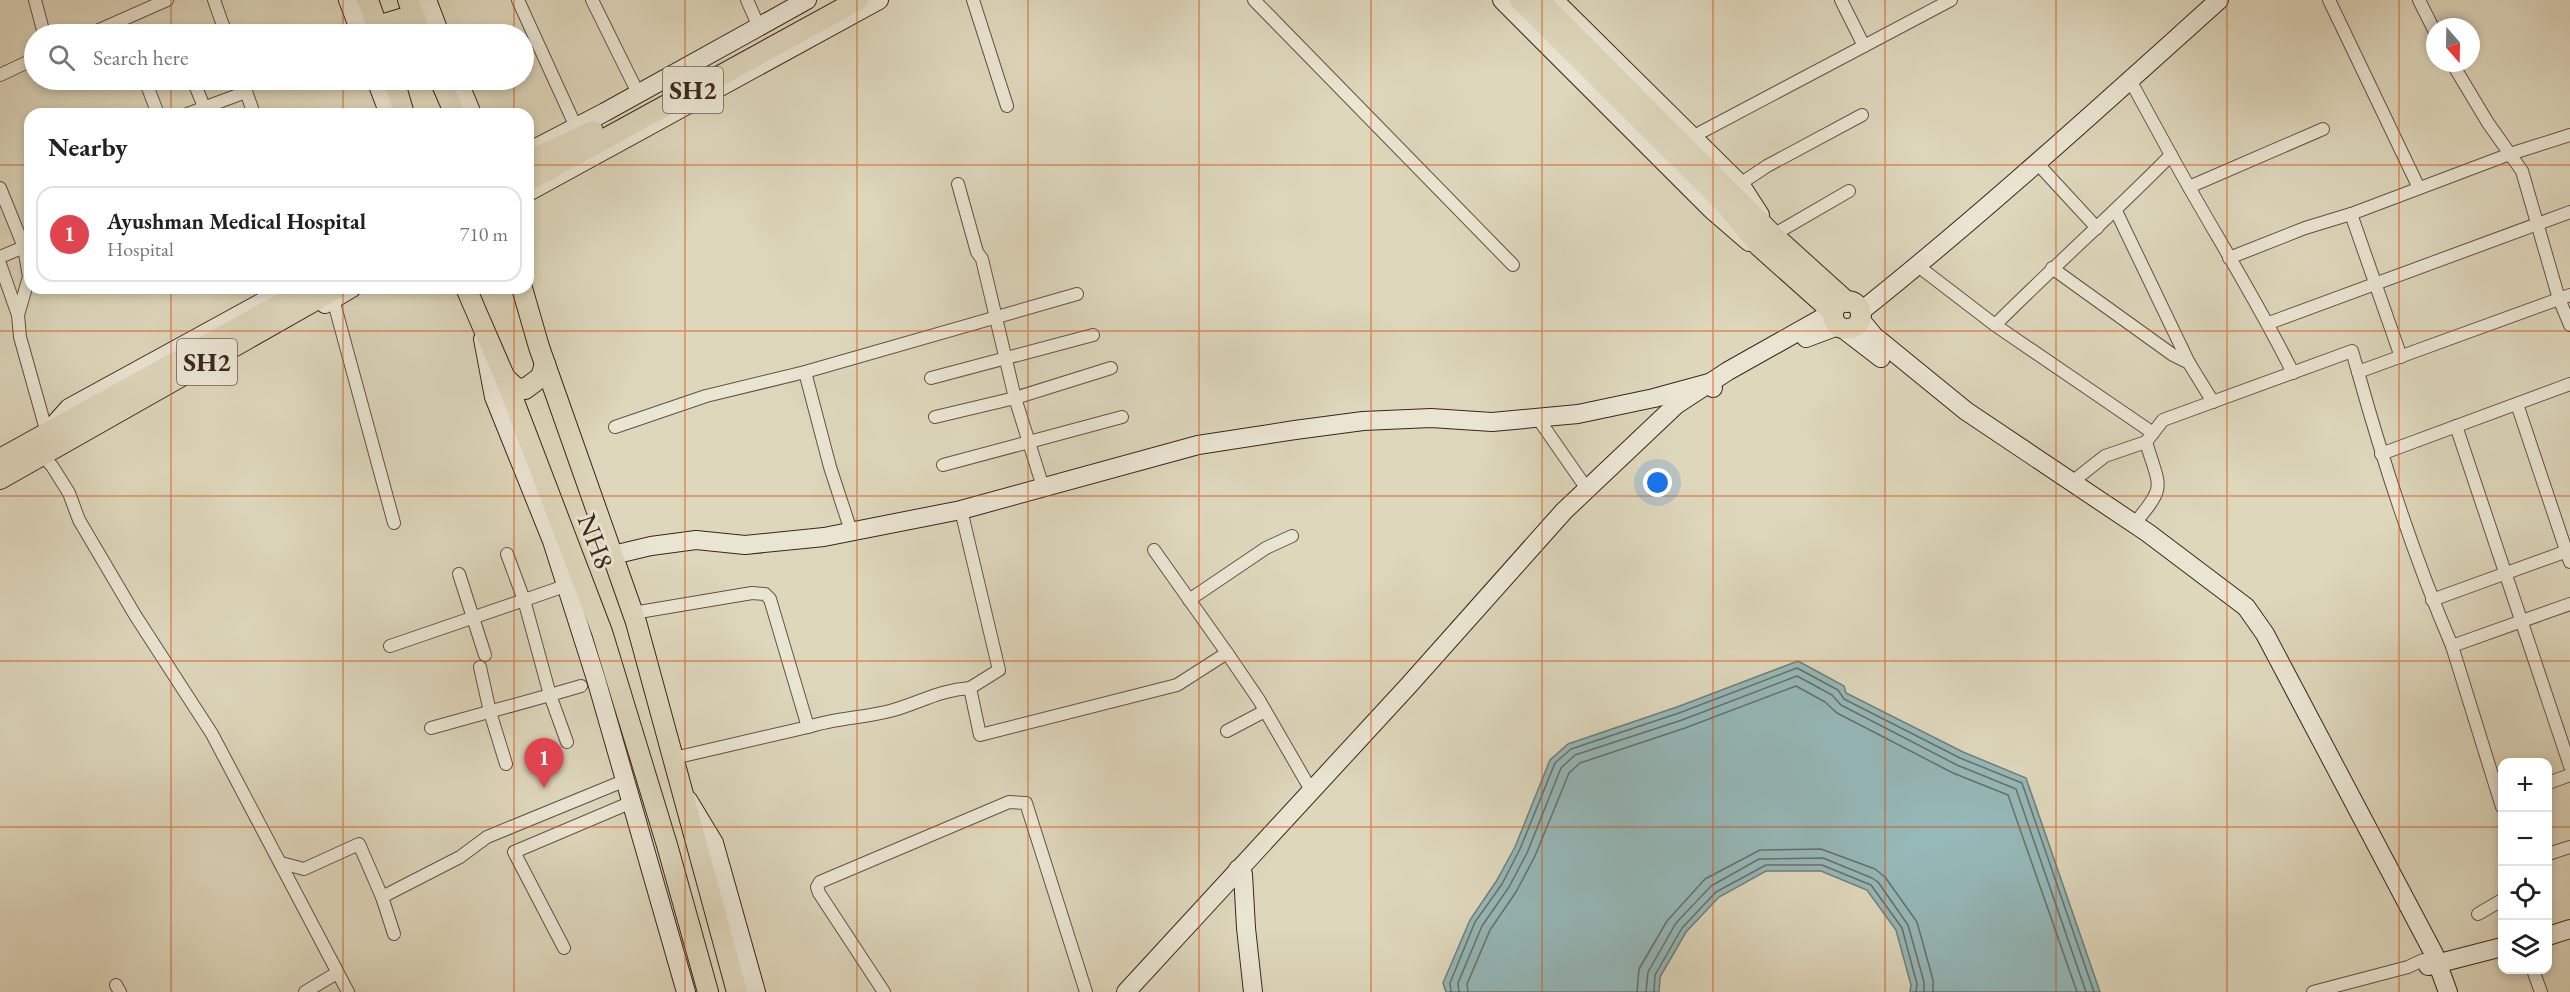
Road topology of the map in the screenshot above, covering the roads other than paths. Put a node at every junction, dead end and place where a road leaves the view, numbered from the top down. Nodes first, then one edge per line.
1 (35, 0) edge
2 (167, 0) edge
3 (214, 0) edge
4 (348, 0) edge
5 (368, 0) edge
6 (427, 0) edge
7 (518, 0) edge
8 (592, 0) edge
9 (747, 0) edge
10 (807, 0) edge
11 (831, 0) edge
12 (858, 0) edge
13 (879, 0) edge
14 (973, 0) edge
15 (1254, 0) edge
16 (1502, 0) edge
17 (1520, 0) edge
18 (1539, 0) edge
19 (1554, 0) edge
20 (1841, 0) edge
21 (1951, 0) edge
22 (2208, 0) edge
23 (2219, 0) edge
24 (2329, 0) edge
25 (2419, 0) edge
26 (411, 8) edge
27 (2428, 18) edge
28 (41, 24) edge
29 (113, 24) edge
30 (223, 24) edge
31 (367, 24) edge
32 (372, 24) edge
33 (386, 24) edge
34 (417, 24) edge
35 (436, 24) edge
36 (529, 24) edge
37 (759, 27) junction
38 (534, 35) edge
39 (1864, 46) junction
40 (24, 64) edge
41 (2458, 72) edge
42 (0, 75) edge
43 (2130, 80) junction
44 (149, 90) edge
45 (197, 90) edge
46 (238, 90) edge
47 (245, 90) edge
48 (380, 90) edge
49 (397, 90) edge
50 (444, 90) edge
51 (462, 90) edge
52 (638, 93) junction
53 (1007, 106) dead end
54 (156, 108) edge
55 (205, 108) edge
56 (211, 108) edge
57 (252, 108) edge
58 (387, 108) edge
59 (402, 108) edge
60 (452, 108) edge
61 (470, 108) edge
62 (1643, 114) junction
63 (1862, 116) dead end
64 (576, 127) junction
65 (2323, 129) dead end
66 (2570, 135) edge
67 (1692, 137) junction
68 (534, 149) edge
69 (2510, 154) junction
70 (2171, 155) junction
71 (534, 158) edge
72 (2037, 163) junction
73 (534, 178) edge
74 (958, 184) dead end
75 (1740, 184) junction
76 (2189, 187) junction
77 (0, 188) edge
78 (2419, 188) junction
79 (534, 189) edge
80 (1850, 191) dead end
81 (3, 204) edge
82 (2116, 211) junction
83 (2570, 212) edge
84 (2351, 214) junction
85 (2537, 223) junction
86 (2097, 228) junction
87 (1766, 241) junction
88 (24, 247) joint
89 (0, 257) edge
90 (2229, 258) junction
91 (0, 264) edge
92 (1513, 265) dead end
93 (1918, 266) junction
94 (2052, 268) junction
95 (2374, 283) junction
96 (24, 294) edge
97 (277, 294) edge
98 (299, 294) edge
99 (333, 294) edge
100 (333, 294) edge
101 (335, 294) edge
102 (469, 294) edge
103 (524, 294) edge
104 (1077, 294) dead end
105 (2564, 297) edge
106 (18, 315) junction
107 (1848, 315) junction
108 (995, 316) junction
109 (481, 323) junction
110 (2269, 323) junction
111 (1995, 325) junction
112 (2570, 325) edge
113 (1093, 335) dead end
114 (2401, 357) junction
115 (1005, 359) junction
116 (2189, 363) junction
117 (545, 364) junction
118 (1111, 368) dead end
119 (805, 372) junction
120 (2358, 372) junction
121 (2293, 373) junction
122 (505, 378) junction
123 (931, 378) dead end
124 (2570, 384) edge
125 (1711, 386) junction
126 (1015, 398) junction
127 (2213, 402) junction
128 (2517, 404) junction
129 (935, 417) dead end
130 (1122, 417) dead end
131 (1537, 417) junction
132 (2456, 426) junction
133 (615, 427) dead end
134 (72, 429) junction
135 (2150, 438) junction
136 (1028, 443) junction
137 (48, 445) junction
138 (2381, 454) junction
139 (0, 459) edge
140 (943, 465) dead end
141 (0, 479) edge
142 (2072, 482) junction
143 (1043, 487) junction
144 (1587, 489) junction
145 (961, 510) junction
146 (394, 523) dead end
147 (2134, 524) junction
148 (851, 531) junction
149 (1292, 536) dead end
150 (1154, 550) dead end
151 (507, 554) dead end
152 (2569, 554) edge
153 (612, 555) junction
154 (459, 574) dead end
155 (2505, 574) junction
156 (565, 586) junction
157 (524, 600) junction
158 (1189, 600) junction
159 (2432, 600) junction
160 (2570, 604) edge
161 (633, 613) junction
162 (472, 617) junction
163 (2522, 621) junction
164 (390, 646) dead end
165 (2452, 646) junction
166 (1227, 653) junction
167 (486, 655) dead end
168 (480, 667) dead end
169 (581, 686) dead end
170 (970, 688) junction
171 (550, 695) junction
172 (1265, 711) junction
173 (490, 712) junction
174 (808, 727) junction
175 (431, 728) dead end
176 (1227, 731) dead end
177 (567, 742) dead end
178 (674, 758) junction
179 (506, 764) dead end
180 (2570, 766) edge
181 (2570, 775) edge
182 (626, 780) junction
183 (2552, 781) edge
184 (1311, 790) junction
185 (2498, 790) edge
186 (683, 792) junction
187 (632, 802) junction
188 (659, 819) junction
189 (639, 825) junction
190 (2570, 848) edge
191 (2552, 853) edge
192 (281, 863) junction
193 (1241, 872) junction
194 (382, 897) junction
195 (2498, 902) edge
196 (2478, 914) dead end
197 (2570, 929) edge
198 (394, 934) dead end
199 (2552, 934) edge
200 (2570, 939) edge
201 (2552, 944) edge
202 (564, 948) dead end
203 (2498, 948) edge
204 (2498, 958) edge
205 (2432, 972) edge
206 (338, 973) junction
207 (2535, 974) edge
208 (684, 991) edge
209 (305, 992) edge
210 (348, 992) edge
211 (708, 992) edge
212 (737, 992) edge
213 (756, 992) edge
214 (884, 992) edge
215 (1086, 992) edge
216 (1126, 992) edge
217 (1136, 992) edge
218 (1253, 992) edge
219 (2313, 992) edge
220 (2448, 992) edge
221 (2541, 992) edge

1 - 28 street
2 - 29 street
3 - 30 street
4 - 31 street
5 - 32 main road
6 - 35 street
7 - 36 street
8 - 52 street
9 - 37 street
10 - 37 street
11 - 71 main road, SH2
12 - 73 main road, SH2
13 - 79 street
14 - 53 street
15 - 92 street
16 - 87 street
17 - 62 main road
18 - 62 main road
19 - 67 street
20 - 39 street
21 - 39 street
22 - 107 street
23 - 43 street
24 - 78 street
25 - 27 street
26 - 33 main road
26 - 34 main road
37 - 52 street
38 - 64 street
39 - 67 street
40 - 42 street
41 - 69 street
43 - 70 street
43 - 72 street
44 - 54 street
45 - 55 street
46 - 56 street
47 - 57 street
48 - 58 street
49 - 59 main road
50 - 60 main road
51 - 61 street
52 - 64 street
62 - 87 main road
63 - 75 street
64 - 68 street
65 - 76 street
66 - 69 street
67 - 75 street
69 - 78 street
69 - 85 street
70 - 76 street
70 - 82 street
72 - 86 street
72 - 93 street
74 - 108 street
75 - 87 street
76 - 90 street
77 - 81 street
78 - 84 street
80 - 87 street
81 - 88 street
82 - 86 street
82 - 116 street
83 - 85 street
84 - 90 street
84 - 95 street
85 - 95 street
85 - 105 street
86 - 94 street
87 - 107 main road
88 - 89 street
90 - 110 street
91 - 106 street
93 - 107 street
93 - 111 street
94 - 111 street
94 - 116 street
95 - 110 street
95 - 114 street
96 - 106 street
97 - 137 street
98 - 134 main road, SH2
99 - 137 street
100 - 134 main road, SH2
101 - 146 street
102 - 109 main road, NH8
103 - 117 main road, NH8
104 - 108 street
105 - 112 street
105 - 114 street
106 - 137 street
107 - 125 street
107 - 142 street
107 - 205 street
108 - 115 street
108 - 119 street
109 - 122 main road, NH8
109 - 156 street
110 - 121 street
111 - 135 street
113 - 115 street
114 - 120 street
115 - 123 street
115 - 126 street
116 - 127 street
117 - 122 main road
117 - 153 main road, NH8
118 - 126 street
119 - 133 street
119 - 148 street
120 - 121 street
120 - 138 street
121 - 127 street
122 - 188 main road, NH8
124 - 128 street
125 - 131 street
125 - 144 street
125 - 193 street
126 - 129 street
126 - 136 street
127 - 135 street
128 - 132 street
128 - 152 street
130 - 136 street
131 - 143 street
131 - 144 street
132 - 138 street
132 - 155 street
134 - 137 main road, SH2
135 - 142 street
135 - 147 street
136 - 140 street
136 - 143 street
137 - 139 main road, SH2
137 - 141 main road, SH2
137 - 192 street
138 - 159 street
142 - 147 street
143 - 145 street
144 - 184 street
145 - 148 street
145 - 170 street
147 - 205 street
148 - 153 street
149 - 158 street
150 - 158 street
151 - 157 street
152 - 155 street
153 - 161 main road, NH8
154 - 162 street
155 - 159 street
155 - 163 street
156 - 157 street
156 - 182 street
157 - 162 street
157 - 171 street
158 - 166 street
159 - 165 street
160 - 163 street
161 - 174 street
161 - 178 main road, NH8
162 - 164 street
162 - 167 street
163 - 165 street
163 - 180 street
165 - 185 street
166 - 170 street
166 - 172 street
168 - 173 street
169 - 171 street
170 - 174 street
171 - 173 street
171 - 177 street
172 - 176 street
172 - 184 street
173 - 175 street
173 - 179 street
174 - 178 street
178 - 186 main road, NH8
181 - 183 street
182 - 187 street
182 - 194 street
184 - 193 street
186 - 212 main road, NH8
186 - 213 street
187 - 189 street
187 - 202 street
188 - 189 street
188 - 211 main road, NH8
189 - 208 street
190 - 191 street
192 - 194 street
192 - 206 street
193 - 216 street
193 - 217 street
193 - 218 street
194 - 198 street
195 - 196 street
197 - 199 street
200 - 201 street
203 - 205 street
204 - 205 street
205 - 219 street
205 - 220 street
206 - 209 street
206 - 210 street
207 - 221 street
214 - 215 street

